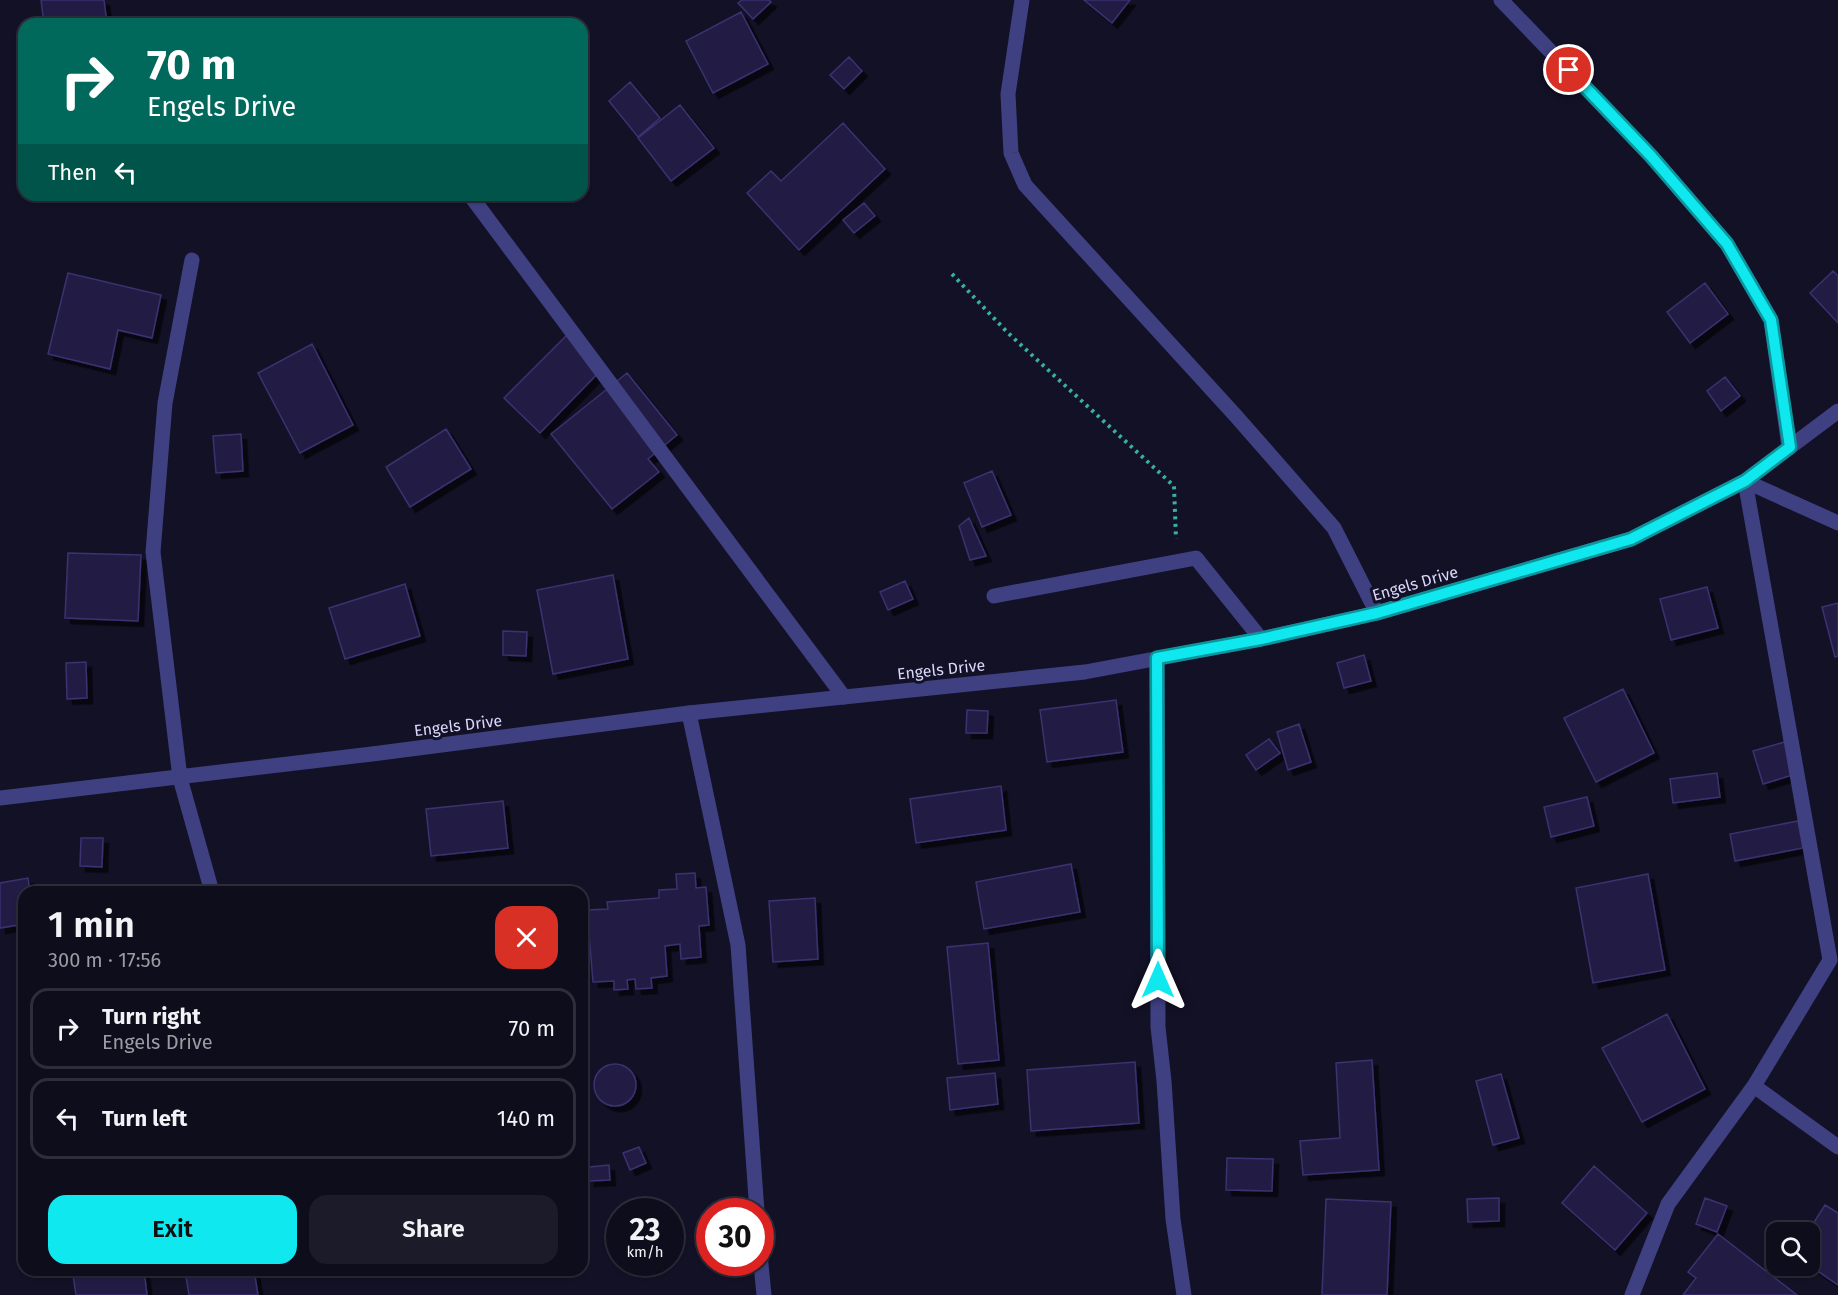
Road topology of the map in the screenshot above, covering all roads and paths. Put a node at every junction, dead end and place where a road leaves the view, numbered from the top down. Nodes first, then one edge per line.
1 (1022, 0) edge
2 (1501, 0) edge
3 (474, 201) edge
4 (192, 260) dead end
5 (952, 274) dead end
6 (1838, 411) edge
7 (1790, 447) junction
8 (1745, 481) junction
9 (1838, 523) edge
10 (1177, 561) junction
11 (994, 596) dead end
12 (1377, 613) junction
13 (1261, 639) junction
14 (1157, 658) junction
15 (844, 697) junction
16 (689, 713) junction
17 (180, 778) junction
18 (0, 798) edge
19 (210, 886) edge
20 (1754, 1086) junction
21 (1838, 1147) edge
22 (756, 1198) edge
23 (762, 1276) edge
24 (764, 1295) edge
25 (1184, 1295) edge
26 (1632, 1295) edge

1 - 12 street
2 - 7 street
3 - 15 street
4 - 17 street
5 - 10 path
6 - 7 street, Engels Drive
7 - 8 street, Engels Drive
8 - 9 street
8 - 12 street, Engels Drive
8 - 20 street
10 - 11 street
10 - 13 street
12 - 13 street, Engels Drive
13 - 14 street, Engels Drive
14 - 15 street, Engels Drive
14 - 25 street
15 - 16 street, Engels Drive
16 - 17 street, Engels Drive
16 - 22 street
17 - 18 street, Engels Drive
17 - 19 street
20 - 21 street
20 - 26 street
23 - 24 street

